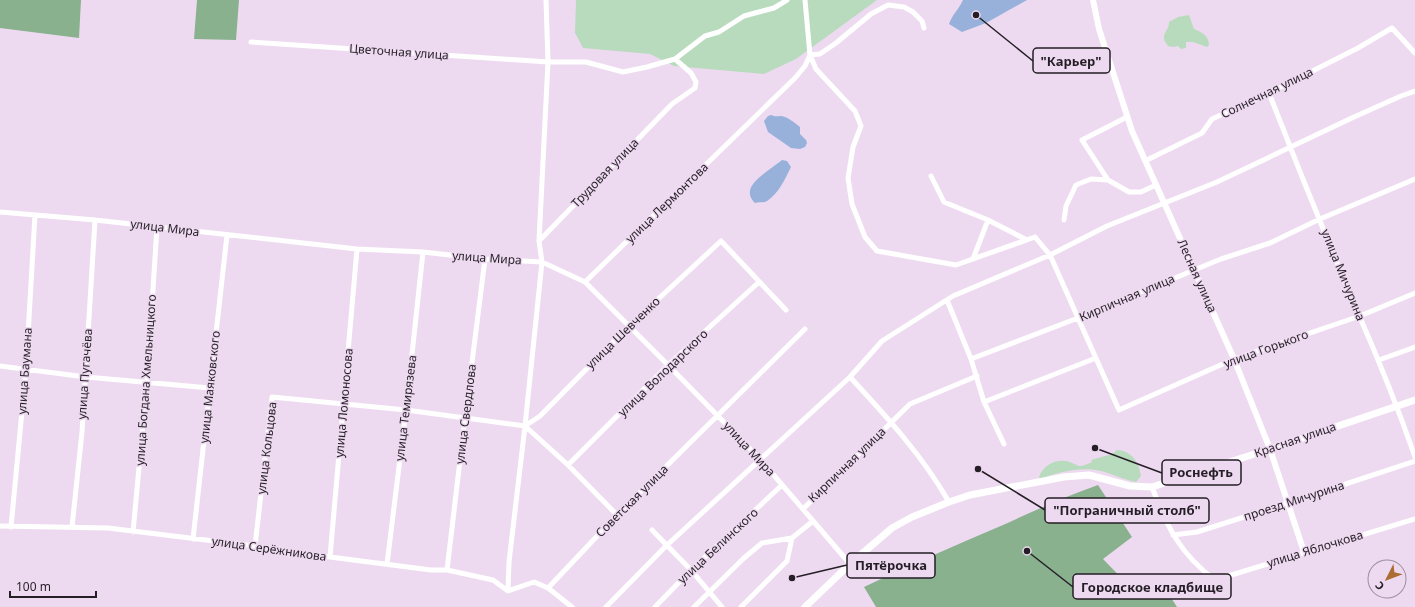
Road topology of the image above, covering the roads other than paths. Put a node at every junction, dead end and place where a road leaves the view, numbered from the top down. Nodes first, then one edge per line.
1 (546, 0) edge
2 (787, 0) edge
3 (805, 0) edge
4 (1093, 0) edge
5 (924, 28) dead end
6 (251, 42) dead end
7 (1415, 52) edge
8 (810, 55) junction
9 (675, 59) junction
10 (548, 62) junction
11 (1415, 91) edge
12 (1268, 93) junction
13 (1127, 117) junction
14 (1290, 148) junction
15 (1145, 161) junction
16 (931, 176) dead end
17 (1415, 179) edge
18 (1108, 180) junction
19 (1156, 185) junction
20 (1164, 204) junction
21 (0, 212) edge
22 (36, 215) junction
23 (1320, 219) junction
24 (95, 220) junction
25 (988, 220) junction
26 (1064, 220) dead end
27 (157, 227) junction
28 (227, 235) junction
29 (1027, 240) junction
30 (539, 241) junction
31 (357, 249) junction
32 (423, 252) junction
33 (1050, 255) junction
34 (485, 259) junction
35 (973, 259) junction
36 (542, 262) junction
37 (1194, 270) junction
38 (584, 282) junction
39 (759, 282) junction
40 (1415, 293) edge
41 (947, 300) junction
42 (786, 310) dead end
43 (1360, 316) junction
44 (1078, 318) junction
45 (629, 326) junction
46 (805, 329) dead end
47 (1415, 347) edge
48 (1096, 358) junction
49 (971, 359) junction
50 (1234, 359) junction
51 (1379, 360) junction
52 (668, 365) junction
53 (0, 366) edge
54 (26, 369) junction
55 (976, 376) junction
56 (86, 377) junction
57 (850, 377) junction
58 (147, 382) junction
59 (210, 388) junction
60 (1415, 400) edge
61 (984, 402) junction
62 (344, 404) junction
63 (1397, 405) junction
64 (406, 410) junction
65 (717, 415) junction
66 (465, 418) junction
67 (892, 422) junction
68 (525, 426) junction
69 (1004, 444) dead end
70 (1270, 449) junction
71 (1415, 457) edge
72 (760, 460) junction
73 (1415, 461) edge
74 (568, 465) junction
75 (782, 485) junction
76 (1152, 487) junction
77 (949, 502) junction
78 (1288, 503) junction
79 (803, 508) junction
80 (617, 515) junction
81 (1415, 519) edge
82 (813, 521) junction
83 (0, 526) edge
84 (11, 527) junction
85 (72, 527) junction
86 (652, 530) dead end
87 (133, 532) junction
88 (1173, 535) junction
89 (792, 538) junction
90 (194, 539) junction
91 (255, 546) junction
92 (666, 546) junction
93 (1304, 552) junction
94 (330, 557) junction
95 (387, 564) junction
96 (850, 564) junction
97 (447, 570) junction
98 (691, 570) junction
99 (548, 588) junction
100 (508, 591) junction
101 (709, 592) junction
102 (572, 607) edge
103 (606, 607) edge
104 (654, 607) edge
105 (694, 607) edge
106 (722, 607) edge
107 (741, 607) edge
108 (805, 607) edge

1 - 10 street
2 - 9 street
3 - 8 street
4 - 13 street, Лесная улица
5 - 8 street
6 - 10 street, Цветочная улица
7 - 12 street, Солнечная улица
8 - 35 street
8 - 38 street, улица Лермонтова
9 - 10 street, Цветочная улица
9 - 30 street, Трудовая улица
10 - 30 street
11 - 14 street
12 - 14 street, улица Мичурина
12 - 15 street, Солнечная улица
13 - 15 street, Лесная улица
13 - 18 street
14 - 20 street
14 - 23 street, улица Мичурина
15 - 19 street, Лесная улица
16 - 25 street
17 - 23 street, Кирпичная улица
18 - 19 street
18 - 26 street
19 - 20 street, Лесная улица
20 - 33 street
20 - 37 street, Лесная улица
21 - 22 street, улица Мира
22 - 24 street, улица Мира
22 - 54 street, улица Баумана
23 - 37 street, Кирпичная улица
23 - 43 street, улица Мичурина
24 - 27 street, улица Мира
24 - 56 street, улица Пугачёва
25 - 29 street
25 - 35 street
27 - 28 street, улица Мира
27 - 58 street, улица Богдана Хмельницкого
28 - 31 street, улица Мира
28 - 59 street, улица Маяковского
29 - 33 street
29 - 35 street
30 - 36 street
31 - 32 street, улица Мира
31 - 62 street, улица Ломоносова
32 - 34 street, улица Мира
32 - 64 street, улица Темирязева
33 - 41 street
33 - 44 street
34 - 36 street, улица Мира
34 - 66 street, улица Свердлова
36 - 38 street, улица Мира
36 - 68 street
37 - 44 street, Кирпичная улица
37 - 50 street, Лесная улица
38 - 45 street, улица Мира
39 - 42 street
39 - 45 street, улица Шевченко
39 - 52 street, улица Володарского
40 - 43 street, улица Горького
41 - 49 street
41 - 57 street
43 - 50 street, улица Горького
43 - 51 street, улица Мичурина
44 - 48 street
44 - 49 street, Кирпичная улица
45 - 52 street, улица Мира
45 - 68 street, улица Шевченко
46 - 65 street, Советская улица
47 - 51 street
48 - 50 street, улица Горького
48 - 61 street
49 - 55 street
50 - 70 street, Лесная улица
51 - 63 street, улица Мичурина
52 - 65 street, улица Мира
52 - 74 street, улица Володарского
53 - 54 street
54 - 56 street
54 - 84 street, улица Баумана
55 - 61 street
55 - 67 street, Кирпичная улица
56 - 58 street
56 - 85 street, улица Пугачёва
57 - 67 street
57 - 72 street
58 - 59 street
58 - 87 street, улица Богдана Хмельницкого
59 - 90 street, улица Маяковского
60 - 63 main road, Красная улица
61 - 69 street
62 - 64 street
62 - 91 street, улица Кольцова
62 - 94 street, улица Ломоносова
63 - 70 main road, Красная улица
63 - 71 street, улица Мичурина
64 - 66 street
64 - 95 street, улица Темирязева
65 - 72 street, улица Мира
65 - 80 street, Советская улица
66 - 68 street
66 - 97 street, улица Свердлова
67 - 77 street
67 - 79 street, Кирпичная улица
68 - 74 street
68 - 100 street
70 - 76 main road, Красная улица
70 - 78 street, Лесная улица
72 - 75 street, улица Мира
72 - 92 street
73 - 78 street, проезд Мичурина
74 - 80 street
75 - 79 street, улица Мира
75 - 98 street, улица Белинского
76 - 77 main road, Красная улица
76 - 88 street
77 - 96 main road, Красная улица
78 - 88 street, проезд Мичурина
78 - 93 street, Лесная улица
79 - 82 street, улица Мира
80 - 99 street, Советская улица
81 - 93 street, улица Яблочкова
82 - 89 street
82 - 96 street, улица Мира
83 - 84 street, улица Серёжникова
84 - 85 street, улица Серёжникова
85 - 87 street, улица Серёжникова
86 - 92 street
87 - 90 street, улица Серёжникова
88 - 93 street, улица Яблочкова
89 - 101 street
89 - 107 street
90 - 91 street, улица Серёжникова
91 - 94 street, улица Серёжникова
92 - 98 street
92 - 103 street
94 - 95 street, улица Серёжникова
95 - 97 street, улица Серёжникова
96 - 108 main road, Красная улица
97 - 100 street, улица Серёжникова
98 - 101 street
98 - 104 street, улица Белинского
99 - 100 street
99 - 102 street
101 - 105 street
101 - 106 street

